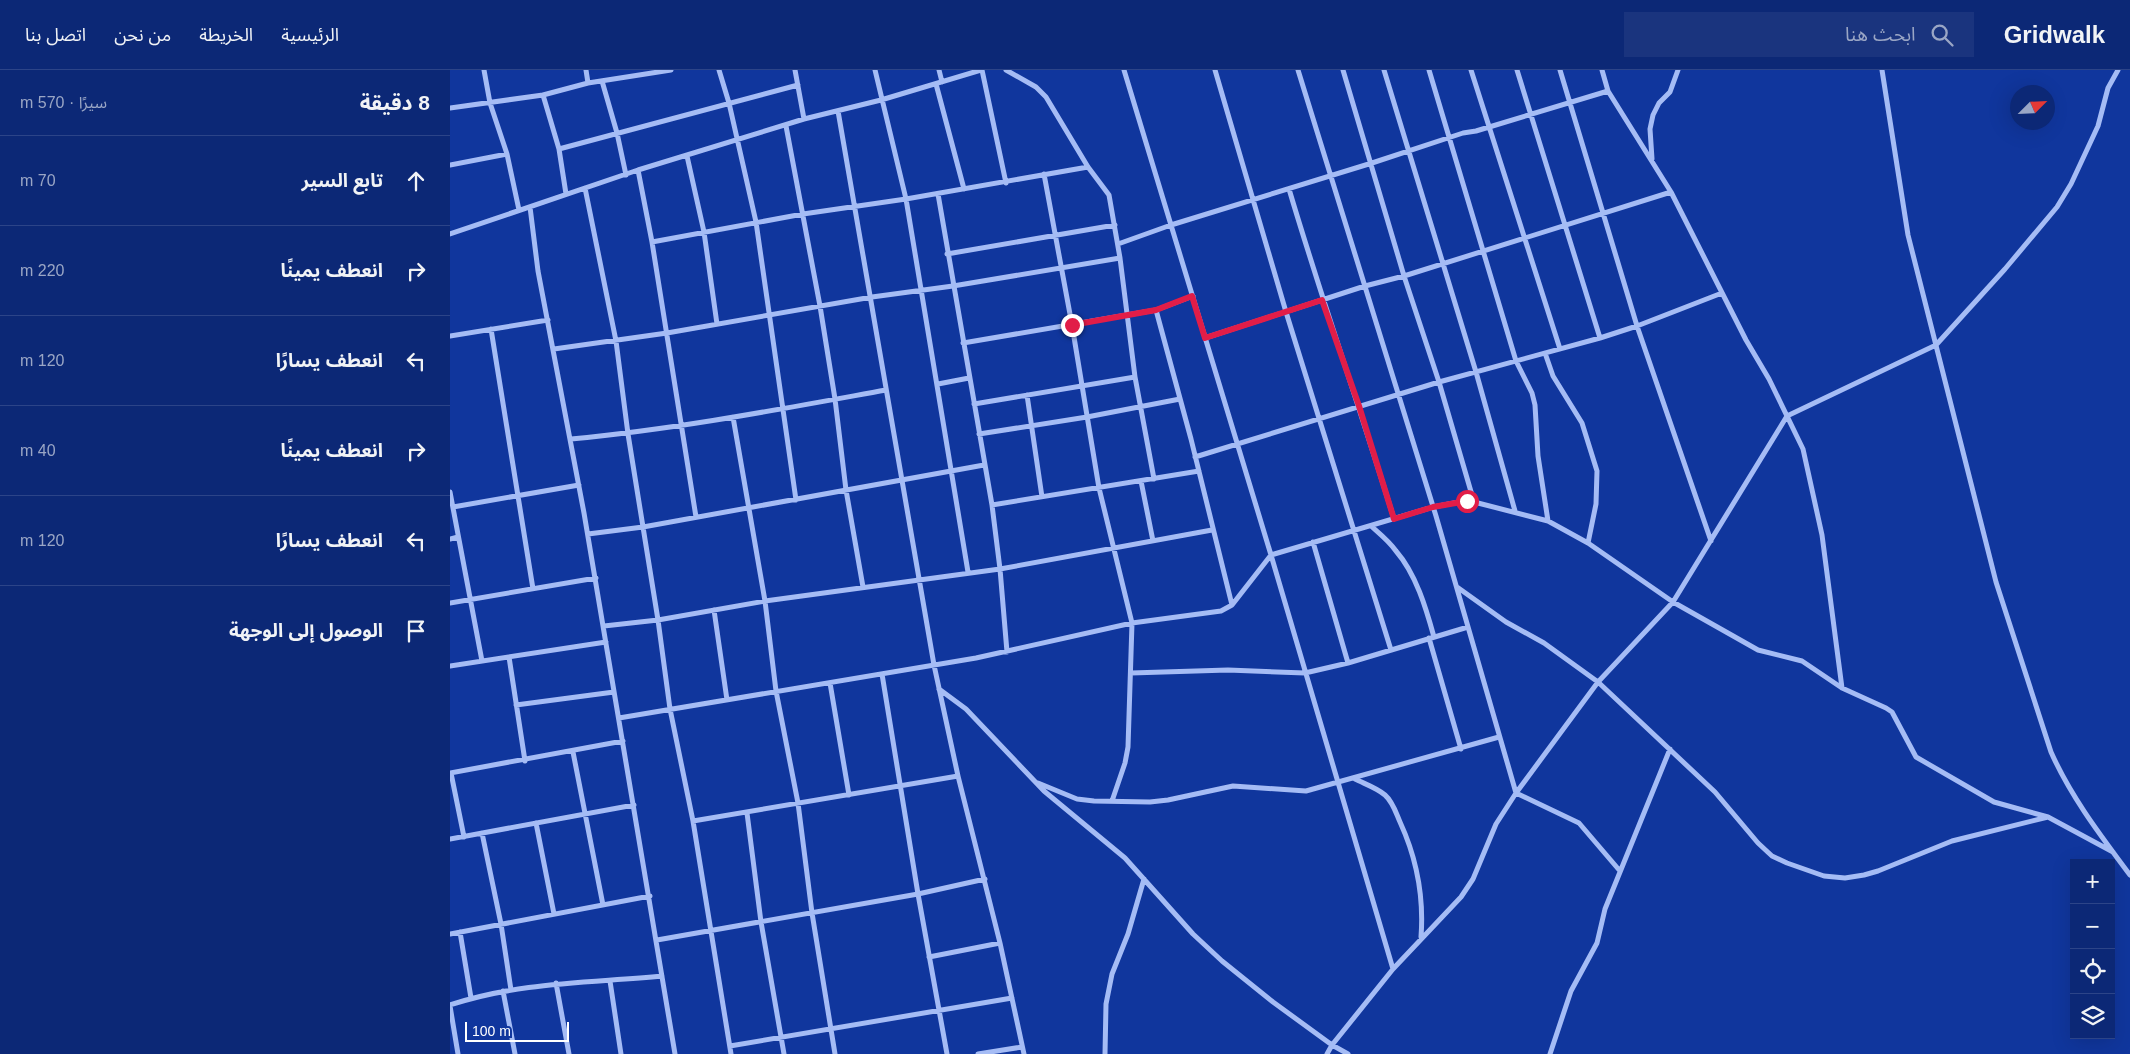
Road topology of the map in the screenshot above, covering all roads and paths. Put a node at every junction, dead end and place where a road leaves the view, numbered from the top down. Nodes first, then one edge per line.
1 (484, 70) edge
2 (586, 70) edge
3 (671, 70) edge
4 (719, 70) edge
5 (795, 70) edge
6 (874, 70) edge
7 (939, 70) edge
8 (979, 70) edge
9 (1006, 70) edge
10 (1124, 70) edge
11 (1215, 70) edge
12 (1299, 70) edge
13 (1343, 70) edge
14 (1384, 70) edge
15 (1429, 70) edge
16 (1471, 70) edge
17 (1517, 70) edge
18 (1560, 70) edge
19 (1602, 70) edge
20 (1678, 70) edge
21 (1882, 70) edge
22 (2118, 70) edge
23 (602, 81) junction
24 (942, 82) junction
25 (588, 84) junction
26 (936, 84) junction
27 (798, 85) junction
28 (1608, 92) junction
29 (543, 95) junction
30 (881, 100) junction
31 (490, 103) junction
32 (729, 103) junction
33 (1570, 103) junction
34 (450, 108) edge
35 (838, 111) junction
36 (1531, 114) junction
37 (804, 120) junction
38 (786, 126) junction
39 (1488, 127) junction
40 (617, 133) junction
41 (1448, 139) junction
42 (738, 140) junction
43 (559, 148) junction
44 (1408, 152) junction
45 (507, 154) junction
46 (687, 156) junction
47 (1372, 163) junction
48 (1652, 163) junction
49 (450, 165) edge
50 (1088, 167) junction
51 (638, 170) junction
52 (626, 174) junction
53 (1044, 174) junction
54 (1332, 176) junction
55 (1006, 183) junction
56 (586, 188) junction
57 (964, 189) junction
58 (1289, 189) junction
59 (1671, 192) junction
60 (566, 194) junction
61 (938, 194) junction
62 (906, 199) junction
63 (1254, 200) junction
64 (530, 207) junction
65 (855, 207) junction
66 (518, 210) junction
67 (802, 214) junction
68 (1604, 214) junction
69 (756, 222) junction
70 (1115, 225) junction
71 (1171, 225) junction
72 (1564, 226) junction
73 (704, 232) junction
74 (450, 234) edge
75 (1056, 235) junction
76 (1525, 239) junction
77 (652, 242) junction
78 (1118, 244) junction
79 (1484, 252) junction
80 (947, 254) junction
81 (1120, 258) junction
82 (1444, 264) junction
83 (1062, 268) junction
84 (1404, 276) junction
85 (953, 286) junction
86 (1365, 286) junction
87 (922, 290) junction
88 (1722, 293) junction
89 (1192, 296) junction
90 (872, 297) junction
91 (1322, 300) junction
92 (820, 306) junction
93 (1156, 310) junction
94 (1286, 312) junction
95 (769, 315) junction
96 (1127, 315) junction
97 (548, 320) junction
98 (717, 324) junction
99 (1072, 325) junction
100 (1637, 326) junction
101 (491, 329) junction
102 (667, 333) junction
103 (450, 336) edge
104 (1205, 338) junction
105 (1600, 338) junction
106 (616, 341) junction
107 (963, 343) junction
108 (1936, 345) junction
109 (554, 349) junction
110 (1560, 349) junction
111 (1545, 353) junction
112 (1516, 361) junction
113 (1476, 372) junction
114 (1135, 377) junction
115 (969, 378) junction
116 (1439, 382) junction
117 (938, 384) junction
118 (1082, 386) junction
119 (886, 390) junction
120 (1027, 395) junction
121 (1398, 395) junction
122 (835, 399) junction
123 (1180, 399) junction
124 (974, 404) junction
125 (1359, 406) junction
126 (1140, 407) junction
127 (783, 408) junction
128 (1787, 416) junction
129 (733, 417) junction
130 (1087, 417) junction
131 (1320, 419) junction
132 (681, 426) junction
133 (1032, 426) junction
134 (628, 434) junction
135 (979, 434) junction
136 (571, 439) junction
137 (1236, 444) junction
138 (1195, 456) junction
139 (984, 465) junction
140 (952, 471) junction
141 (1198, 472) junction
142 (1154, 479) junction
143 (901, 481) junction
144 (1141, 481) junction
145 (579, 485) junction
146 (1099, 488) junction
147 (846, 490) junction
148 (450, 492) edge
149 (518, 496) junction
150 (1042, 497) junction
151 (796, 500) junction
152 (1474, 502) junction
153 (992, 505) junction
154 (453, 507) junction
155 (749, 507) junction
156 (1433, 507) junction
157 (1515, 511) junction
158 (696, 517) junction
159 (1394, 519) junction
160 (1548, 521) junction
161 (1371, 526) junction
162 (643, 527) junction
163 (1212, 530) junction
164 (1354, 531) junction
165 (588, 534) junction
166 (458, 537) junction
167 (450, 538) edge
168 (1153, 541) junction
169 (1313, 542) junction
170 (1711, 542) junction
171 (1588, 543) junction
172 (1114, 548) junction
173 (1271, 555) junction
174 (1000, 569) junction
175 (968, 572) junction
176 (596, 578) junction
177 (918, 579) junction
178 (1456, 586) junction
179 (862, 587) junction
180 (533, 589) junction
181 (470, 599) junction
182 (765, 601) junction
183 (1673, 602) junction
184 (450, 603) edge
185 (1232, 605) junction
186 (714, 610) junction
187 (658, 620) junction
188 (1132, 623) junction
189 (604, 626) junction
190 (1468, 627) junction
191 (1432, 637) junction
192 (606, 642) junction
193 (1391, 650) junction
194 (1007, 652) junction
195 (509, 657) junction
196 (482, 661) junction
197 (1348, 663) junction
198 (934, 665) junction
199 (450, 666) edge
200 (1131, 673) junction
201 (1306, 673) junction
202 (882, 674) junction
203 (1598, 682) junction
204 (830, 683) junction
205 (1842, 688) junction
206 (939, 689) junction
207 (776, 691) junction
208 (614, 692) junction
209 (727, 700) junction
210 (516, 705) junction
211 (670, 709) junction
212 (619, 718) junction
213 (1499, 738) junction
214 (623, 741) junction
215 (1461, 749) junction
216 (1670, 749) junction
217 (573, 752) junction
218 (525, 760) junction
219 (451, 773) edge
220 (958, 776) junction
221 (1354, 779) junction
222 (1036, 782) junction
223 (1338, 784) junction
224 (901, 786) junction
225 (1516, 792) junction
226 (849, 794) junction
227 (1112, 801) junction
228 (798, 803) junction
229 (634, 805) junction
230 (747, 813) junction
231 (585, 814) junction
232 (2048, 817) junction
233 (693, 821) junction
234 (536, 823) junction
235 (482, 833) junction
236 (464, 837) junction
237 (450, 839) edge
238 (2113, 852) junction
239 (1620, 871) junction
240 (2130, 875) edge
241 (984, 879) junction
242 (1144, 879) junction
243 (918, 894) junction
244 (650, 896) junction
245 (603, 905) junction
246 (812, 913) junction
247 (554, 914) junction
248 (761, 922) junction
249 (501, 924) junction
250 (450, 927) edge
251 (711, 930) junction
252 (460, 932) junction
253 (451, 934) edge
254 (1422, 938) junction
255 (657, 940) junction
256 (1000, 943) junction
257 (929, 957) junction
258 (1393, 969) junction
259 (662, 976) junction
260 (610, 981) junction
261 (556, 983) junction
262 (511, 990) junction
263 (503, 991) junction
264 (471, 998) junction
265 (1012, 998) junction
266 (450, 1005) edge
267 (938, 1012) junction
268 (831, 1028) junction
269 (781, 1037) junction
270 (1332, 1045) junction
271 (730, 1046) junction
272 (1022, 1047) junction
273 (458, 1054) edge
274 (515, 1054) edge
275 (569, 1054) edge
276 (621, 1054) edge
277 (675, 1054) edge
278 (731, 1054) edge
279 (784, 1054) edge
280 (835, 1054) edge
281 (946, 1054) edge
282 (978, 1054) edge
283 (1024, 1054) edge
284 (1106, 1054) edge
285 (1327, 1054) edge
286 (1348, 1054) edge
287 (1550, 1054) edge

1 - 31 street
2 - 25 street
3 - 23 street
4 - 32 street
5 - 27 street
6 - 30 street
7 - 24 street
8 - 24 street
8 - 55 street
9 - 50 street
10 - 71 street
11 - 63 street
12 - 54 street
13 - 47 street
14 - 44 street
15 - 41 street
16 - 39 street
17 - 36 street
18 - 33 street
19 - 28 street
20 - 48 street
21 - 108 street
22 - 108 street
23 - 25 street
23 - 40 street
24 - 26 street
25 - 29 street
26 - 30 street
26 - 57 street
27 - 32 street
27 - 37 street
28 - 33 street
28 - 48 street
29 - 31 street
29 - 43 street
30 - 35 street
30 - 62 street
31 - 34 street
31 - 45 street
32 - 40 street
32 - 42 street
33 - 36 street
33 - 68 street
35 - 37 street
35 - 65 street
36 - 39 street
36 - 72 street
37 - 38 street
38 - 42 street
38 - 67 street
39 - 41 street
39 - 76 street
40 - 43 street
40 - 52 street
41 - 44 street
41 - 79 street
42 - 46 street
42 - 69 street
43 - 60 street
44 - 47 street
44 - 82 street
45 - 49 street
45 - 66 street
46 - 51 street
46 - 73 street
47 - 54 street
47 - 84 street
48 - 59 street
50 - 53 street
50 - 70 street
51 - 52 street
51 - 77 street
52 - 56 street
53 - 55 street
53 - 75 street
54 - 58 street
54 - 86 street
55 - 57 street
56 - 60 street
56 - 106 street
57 - 61 street
58 - 63 street
58 - 91 street
59 - 68 street
59 - 88 street
60 - 64 street
61 - 62 street
61 - 80 street
62 - 65 street
62 - 87 street
63 - 71 street
63 - 94 street
64 - 66 street
64 - 97 street
65 - 67 street
65 - 90 street
66 - 74 street
67 - 69 street
67 - 92 street
68 - 72 street
68 - 100 street
69 - 73 street
69 - 95 street
70 - 75 street
70 - 78 street
71 - 78 street
71 - 89 street
72 - 76 street
72 - 105 street
73 - 77 street
73 - 98 street
75 - 80 street
75 - 83 street
76 - 79 street
76 - 110 street
77 - 102 street
78 - 81 street
79 - 82 street
79 - 112 street
80 - 85 street
81 - 83 street
81 - 96 street
82 - 84 street
82 - 113 street
83 - 85 street
83 - 99 street
84 - 86 street
84 - 116 street
85 - 87 street
85 - 107 street
86 - 91 street
86 - 121 street
87 - 90 street
87 - 117 street
88 - 100 street
88 - 128 street
89 - 93 street
89 - 104 street
90 - 92 street
90 - 119 street
91 - 94 street
91 - 125 street
92 - 95 street
92 - 122 street
93 - 96 street
93 - 123 street
94 - 104 street
94 - 131 street
95 - 98 street
95 - 127 street
96 - 99 street
96 - 114 street
97 - 101 street
97 - 109 street
98 - 102 street
99 - 107 street
99 - 118 street
100 - 105 street
100 - 170 street
101 - 103 street
101 - 149 street
102 - 106 street
102 - 132 street
104 - 137 street
105 - 110 street
106 - 109 street
106 - 134 street
107 - 115 street
108 - 128 street
108 - 238 street
109 - 136 street
110 - 111 street
111 - 112 street
111 - 171 street
112 - 113 street
112 - 160 street
113 - 116 street
113 - 157 street
114 - 118 street
114 - 126 street
115 - 117 street
115 - 124 street
116 - 121 street
116 - 152 street
117 - 140 street
118 - 120 street
118 - 130 street
119 - 122 street
119 - 143 street
120 - 124 street
120 - 133 street
121 - 125 street
121 - 156 street
122 - 127 street
122 - 147 street
123 - 126 street
123 - 138 street
124 - 135 street
125 - 131 street
125 - 159 street
126 - 130 street
126 - 142 street
127 - 129 street
127 - 151 street
128 - 170 street
128 - 205 street
129 - 132 street
129 - 155 street
130 - 133 street
130 - 146 street
131 - 137 street
131 - 164 street
132 - 134 street
132 - 158 street
133 - 135 street
133 - 150 street
134 - 136 street
134 - 162 street
135 - 139 street
136 - 145 street
137 - 138 street
137 - 173 street
138 - 141 street
139 - 140 street
139 - 153 street
140 - 143 street
140 - 175 street
141 - 142 street
141 - 163 street
142 - 144 street
143 - 147 street
143 - 177 street
144 - 146 street
144 - 168 street
145 - 149 street
145 - 165 street
146 - 150 street
146 - 172 street
147 - 151 street
147 - 179 street
148 - 154 street
149 - 154 street
149 - 180 street
150 - 153 street
151 - 155 street
152 - 156 street
152 - 157 street
153 - 174 street
154 - 166 street
155 - 158 street
155 - 182 street
156 - 159 street
156 - 178 street
157 - 160 street
158 - 162 street
159 - 161 street
160 - 171 street
161 - 164 street
161 - 191 street
162 - 165 street
162 - 187 street
163 - 168 street
163 - 185 street
164 - 169 street
164 - 193 street
165 - 176 street
166 - 167 street
166 - 181 street
168 - 172 street
169 - 173 street
169 - 197 street
170 - 183 street
171 - 183 street
172 - 174 street
172 - 188 street
173 - 185 street
173 - 201 street
174 - 175 street
174 - 194 street
175 - 177 street
176 - 180 street
176 - 189 street
177 - 179 street
177 - 198 street
178 - 190 street
178 - 203 street
179 - 182 street
180 - 181 street
181 - 184 street
181 - 196 street
182 - 186 street
182 - 207 street
183 - 203 street
183 - 205 street
185 - 188 street
186 - 187 street
186 - 209 street
187 - 189 street
187 - 211 street
188 - 194 street
188 - 200 street
189 - 192 street
190 - 191 street
190 - 213 street
191 - 193 street
191 - 215 street
192 - 195 street
192 - 208 street
193 - 197 street
194 - 198 street
195 - 196 street
195 - 210 street
196 - 199 street
197 - 201 street
198 - 202 street
198 - 206 street
200 - 201 street
200 - 227 street
201 - 223 street
202 - 204 street
202 - 224 street
203 - 216 street
203 - 225 street
204 - 207 street
204 - 226 street
205 - 232 street
206 - 220 street
206 - 222 street
207 - 209 street
207 - 228 street
208 - 210 street
208 - 212 street
209 - 211 street
210 - 218 street
211 - 212 street
211 - 233 street
212 - 214 street
213 - 215 street
213 - 225 street
214 - 217 street
214 - 229 street
215 - 221 street
216 - 232 street
216 - 239 street
217 - 218 street
217 - 231 street
218 - 219 street
219 - 236 street
220 - 224 street
220 - 241 street
221 - 223 street
221 - 254 street
222 - 227 street
222 - 242 street
223 - 227 street
223 - 258 street
224 - 226 street
224 - 243 street
225 - 239 street
225 - 254 street
226 - 228 street
228 - 230 street
228 - 246 street
229 - 231 street
229 - 244 street
230 - 233 street
230 - 248 street
231 - 234 street
231 - 245 street
232 - 238 street
233 - 251 street
234 - 235 street
234 - 247 street
235 - 236 street
235 - 249 street
236 - 237 street
238 - 240 street
239 - 287 street
241 - 243 street
241 - 256 street
242 - 270 street
242 - 284 street
243 - 246 street
243 - 257 street
244 - 245 street
244 - 255 street
245 - 247 street
246 - 248 street
246 - 268 street
247 - 249 street
248 - 251 street
248 - 269 street
249 - 252 street
249 - 262 street
250 - 253 street
251 - 255 street
251 - 271 street
252 - 253 street
252 - 264 street
254 - 258 street
255 - 259 street
256 - 257 street
256 - 265 street
257 - 267 street
258 - 270 street
259 - 260 street
259 - 277 street
260 - 261 street
260 - 276 street
261 - 262 street
261 - 275 street
262 - 263 street
263 - 264 street
263 - 274 street
264 - 266 street
265 - 267 street
265 - 272 street
266 - 273 street
267 - 268 street
267 - 281 street
268 - 269 street
268 - 280 street
269 - 271 street
269 - 279 street
270 - 285 street
270 - 286 street
271 - 278 street
272 - 282 street
272 - 283 street

